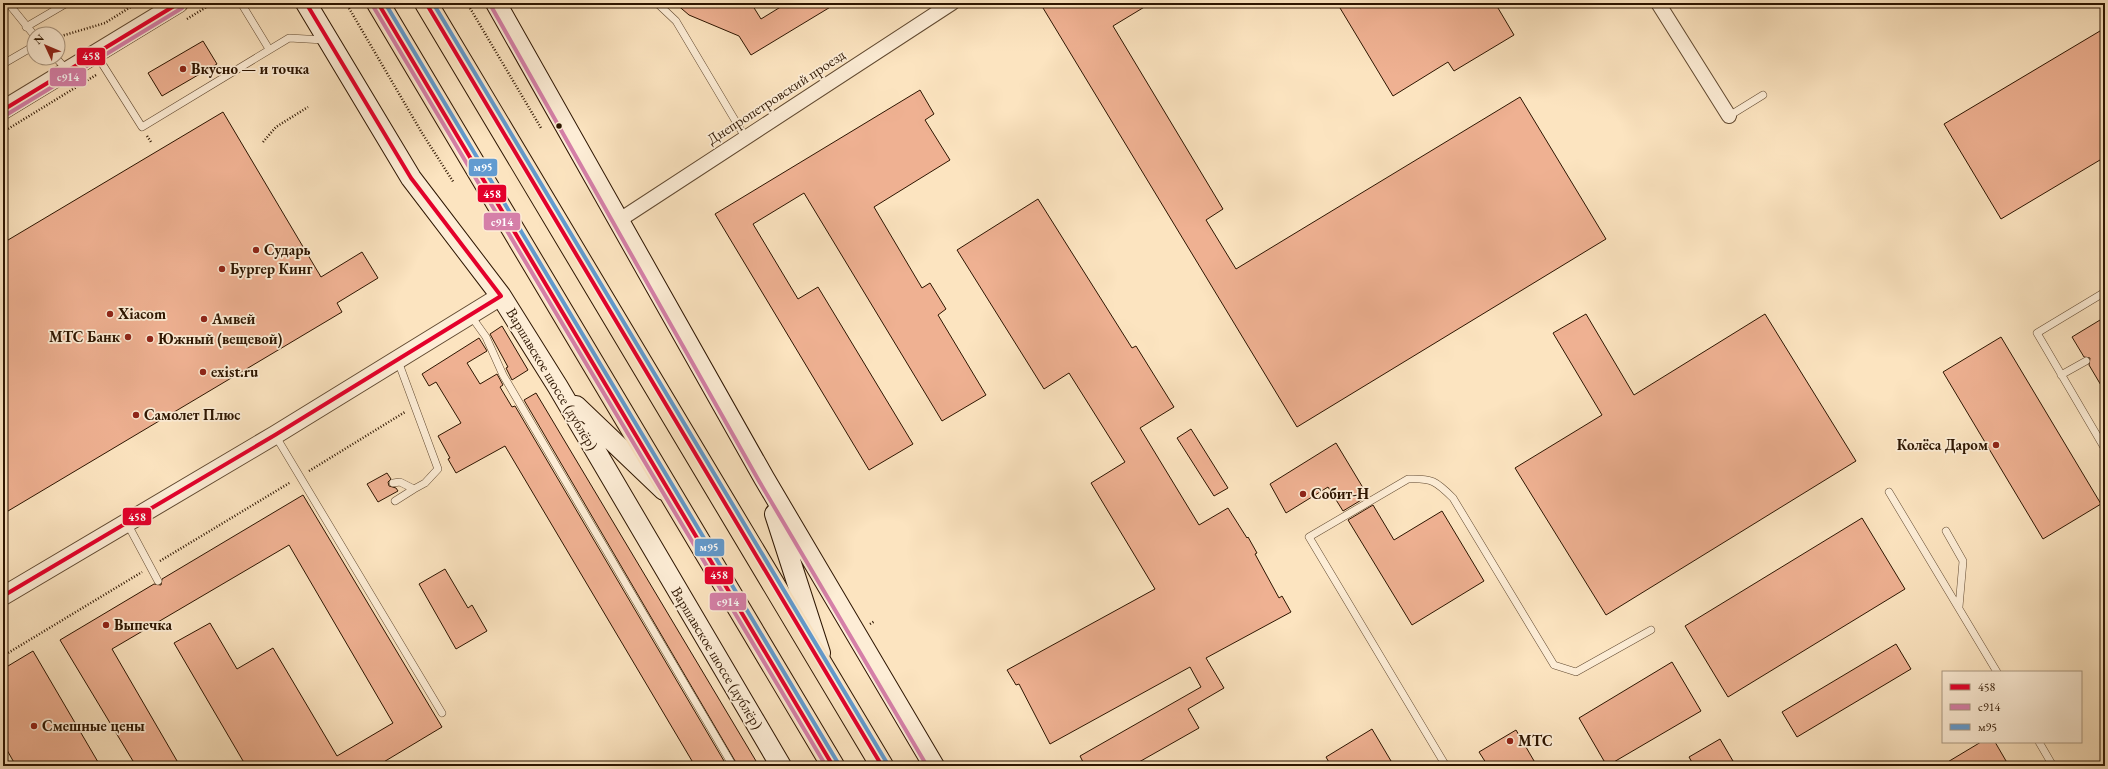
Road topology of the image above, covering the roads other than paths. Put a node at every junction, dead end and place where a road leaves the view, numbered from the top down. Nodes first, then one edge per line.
1 (8, 3) edge
2 (67, 3) edge
3 (179, 3) edge
4 (241, 3) edge
5 (306, 3) edge
6 (378, 3) edge
7 (426, 3) edge
8 (496, 3) edge
9 (657, 3) edge
10 (952, 3) edge
11 (1658, 3) edge
12 (28, 26) edge
13 (26, 27) edge
14 (328, 40) junction
15 (269, 50) junction
16 (26, 51) edge
17 (96, 54) junction
18 (66, 63) edge
19 (3, 64) edge
20 (59, 66) edge
21 (1763, 95) dead end
22 (3, 110) edge
23 (1729, 116) joint
24 (745, 137) junction
25 (618, 221) junction
26 (2105, 292) edge
27 (502, 296) junction
28 (471, 315) junction
29 (398, 361) junction
30 (2086, 361) dead end
31 (2061, 375) junction
32 (558, 388) junction
33 (275, 435) junction
34 (2105, 449) edge
35 (764, 478) junction
36 (393, 483) dead end
37 (414, 489) junction
38 (1889, 492) dead end
39 (395, 501) dead end
40 (675, 501) junction
41 (127, 522) junction
42 (1946, 531) dead end
43 (158, 581) dead end
44 (3, 596) edge
45 (1959, 607) junction
46 (1651, 630) dead end
47 (1996, 671) edge
48 (828, 677) junction
49 (442, 713) dead end
50 (2040, 743) edge
51 (733, 766) edge
52 (781, 766) edge
53 (833, 766) edge
54 (882, 766) edge
55 (934, 766) edge
56 (1446, 766) edge
57 (2053, 766) edge

1 - 13 lane
2 - 12 lane
3 - 17 street
4 - 15 lane
5 - 14 main road, Варшавское шоссе (дублёр)
6 - 40 main road
7 - 48 main road
8 - 25 main road
9 - 24 lane
10 - 24 street, Днепропетровский проезд
11 - 23 street
14 - 15 lane
14 - 27 main road, Варшавское шоссе (дублёр)
15 - 17 lane
16 - 19 lane
17 - 18 street
20 - 22 street
21 - 23 lane
24 - 25 street, Днепропетровский проезд
25 - 35 main road
26 - 31 lane
27 - 28 street
27 - 32 main road, Варшавское шоссе (дублёр)
28 - 29 street
28 - 51 lane
29 - 33 street
29 - 37 lane
30 - 31 lane
31 - 34 lane
32 - 40 main road
32 - 52 main road, Варшавское шоссе (дублёр)
33 - 41 street
33 - 49 lane
35 - 48 main road
35 - 55 main road
36 - 37 lane
37 - 39 lane
38 - 45 lane
40 - 53 main road
41 - 43 lane
41 - 44 street
42 - 45 lane
45 - 47 lane
46 - 56 lane
48 - 54 main road
50 - 57 lane

